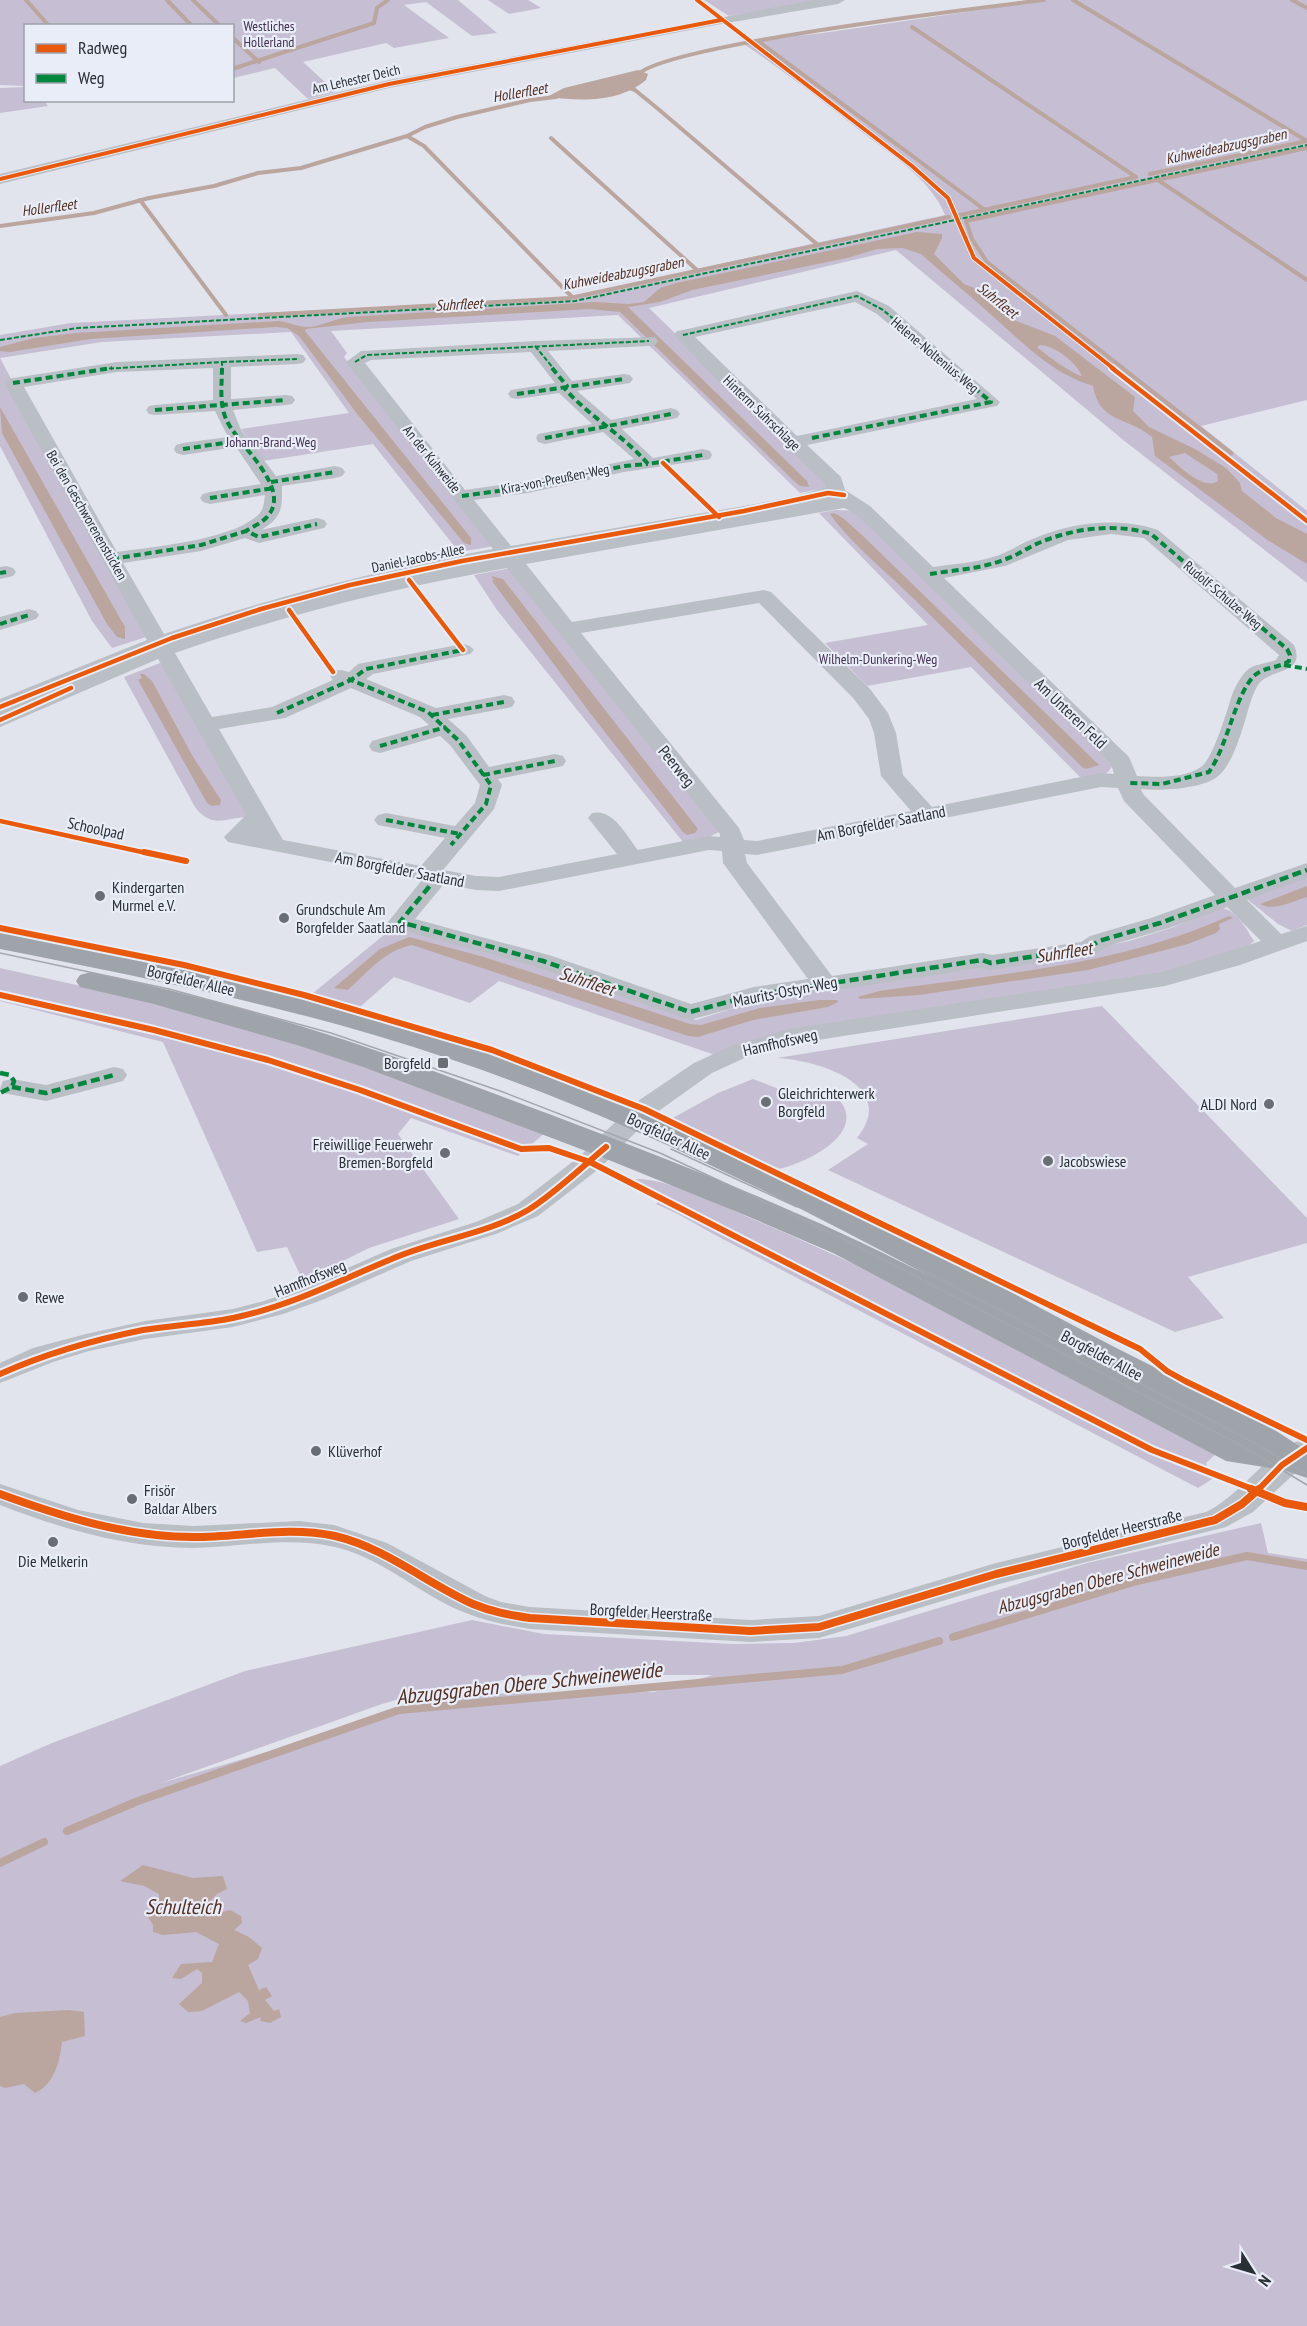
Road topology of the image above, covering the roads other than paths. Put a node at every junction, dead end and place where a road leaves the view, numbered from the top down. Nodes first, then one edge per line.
1 (838, 0) edge
2 (0, 179) edge
3 (682, 335) joint
4 (649, 341) dead end
5 (535, 346) junction
6 (297, 359) dead end
7 (222, 362) junction
8 (624, 378) dead end
9 (567, 386) junction
10 (517, 394) dead end
11 (286, 400) dead end
12 (224, 405) junction
13 (155, 410) dead end
14 (671, 414) dead end
15 (608, 426) junction
16 (545, 438) dead end
17 (238, 441) junction
18 (792, 442) junction
19 (183, 449) dead end
20 (703, 455) dead end
21 (648, 465) junction
22 (335, 472) dead end
23 (272, 485) junction
24 (462, 496) junction
25 (840, 496) junction
26 (210, 498) dead end
27 (317, 524) dead end
28 (246, 531) junction
29 (510, 556) junction
30 (112, 559) junction
31 (930, 574) junction
32 (29, 615) dead end
33 (0, 624) edge
34 (568, 629) junction
35 (161, 647) junction
36 (463, 650) dead end
37 (1284, 665) junction
38 (1307, 669) edge
39 (342, 676) junction
40 (504, 702) dead end
41 (0, 707) edge
42 (0, 720) edge
43 (439, 721) junction
44 (206, 725) junction
45 (380, 746) dead end
46 (555, 760) dead end
47 (483, 775) junction
48 (1129, 783) junction
49 (926, 814) junction
50 (600, 818) dead end
51 (386, 820) dead end
52 (460, 834) junction
53 (732, 845) junction
54 (632, 858) junction
55 (1307, 870) edge
56 (433, 875) junction
57 (1231, 897) junction
58 (1307, 933) edge
59 (0, 940) edge
60 (1277, 944) junction
61 (0, 961) edge
62 (829, 983) junction
63 (114, 1075) dead end
64 (4, 1084) edge
65 (635, 1119) junction
66 (606, 1147) junction
67 (0, 1374) edge
68 (1301, 1457) edge
69 (0, 1494) edge

1 - 2 street, Am Lehester Deich
3 - 18 street, Hinterm Suhrschlage
3 - 18 street, Helene-Noltenius-Weg
4 - 5 street
5 - 9 street
5 - 24 street, An der Kuhweide
6 - 7 street
7 - 12 street
7 - 30 street, Bei den Geschworenenstücken
8 - 9 street
9 - 10 street
9 - 15 street
11 - 12 street
12 - 13 street
12 - 17 street
14 - 15 street
15 - 16 street
15 - 21 street
17 - 19 street
17 - 23 street
18 - 25 street, Hinterm Suhrschlage
20 - 21 street, Kira-von-Preußen-Weg
21 - 24 street, Kira-von-Preußen-Weg
22 - 23 street
23 - 26 street
23 - 28 street
24 - 29 street, An der Kuhweide
25 - 29 street, Daniel-Jacobs-Allee
25 - 31 street, Am Unteren Feld
27 - 28 street
28 - 30 street
29 - 34 street, Peerweg
29 - 35 street, Daniel-Jacobs-Allee
30 - 35 street, Bei den Geschworenenstücken
31 - 37 street, Rudolf-Schulze-Weg
31 - 48 street, Am Unteren Feld
32 - 33 street
34 - 49 street
34 - 53 street, Peerweg
35 - 41 street, Daniel-Jacobs-Allee
35 - 42 street, Daniel-Jacobs-Allee
35 - 44 street, Am Borgfelder Saatland
36 - 39 street
37 - 38 street
37 - 48 street
39 - 43 street
39 - 44 street
40 - 43 street
43 - 45 street
43 - 47 street
44 - 56 street, Am Borgfelder Saatland
46 - 47 street
47 - 52 street
48 - 49 street, Am Borgfelder Saatland
48 - 57 street, Am Unteren Feld
49 - 53 street, Am Borgfelder Saatland
50 - 54 street
51 - 52 street
52 - 56 street
53 - 54 street, Am Borgfelder Saatland
53 - 62 street, Peerweg
54 - 56 street, Am Borgfelder Saatland
55 - 57 street, Maurits-Ostyn-Weg
56 - 62 street, Maurits-Ostyn-Weg
57 - 60 street, Am Unteren Feld
57 - 62 street, Maurits-Ostyn-Weg
58 - 60 street, Hamfhofsweg
59 - 65 main road, Borgfelder Allee
60 - 65 street, Hamfhofsweg
61 - 66 main road, Borgfelder Allee
63 - 64 street
65 - 66 street, Hamfhofsweg
65 - 68 main road, Borgfelder Allee
66 - 67 street, Hamfhofsweg
66 - 68 main road, Borgfelder Allee
68 - 69 street, Borgfelder Heerstraße

